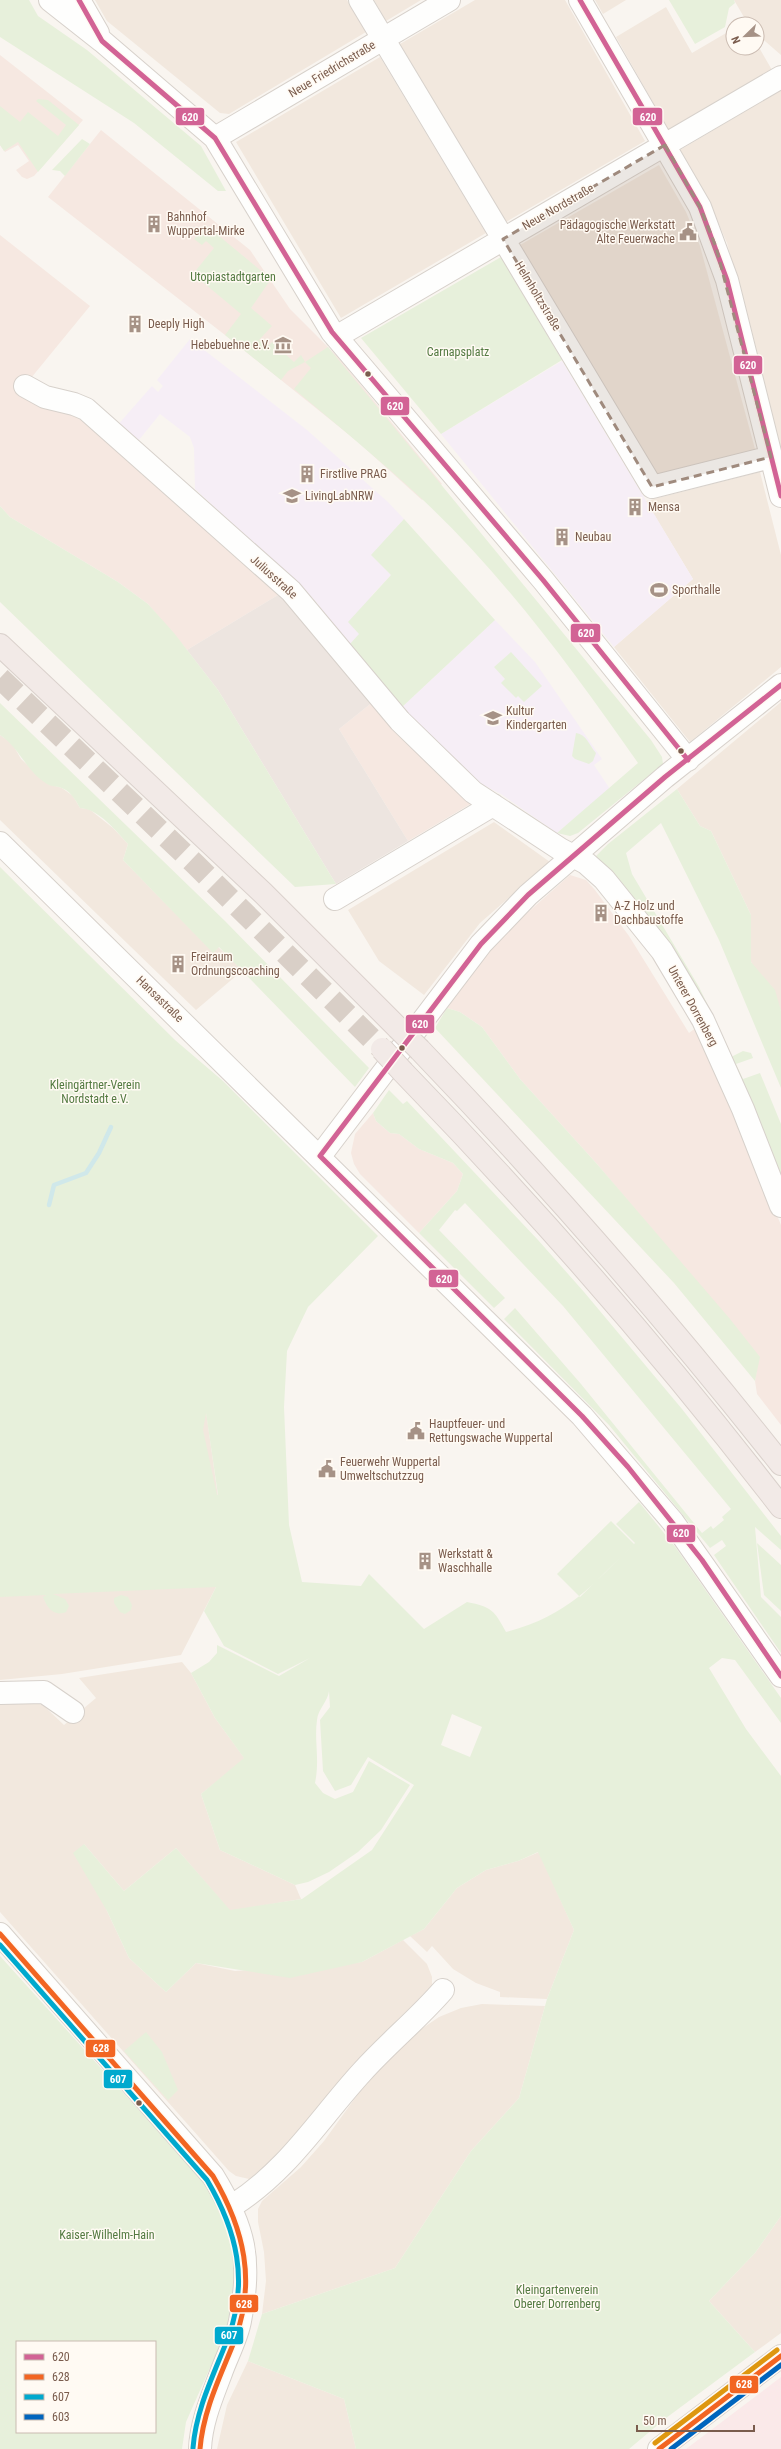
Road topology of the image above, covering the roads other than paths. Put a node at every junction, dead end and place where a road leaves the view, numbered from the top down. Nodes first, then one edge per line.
1 (50, 0) edge
2 (79, 0) edge
3 (360, 0) edge
4 (449, 0) edge
5 (580, 0) edge
6 (383, 39) junction
7 (102, 41) junction
8 (781, 77) edge
9 (215, 138) junction
10 (665, 145) junction
11 (503, 239) junction
12 (336, 337) junction
13 (25, 386) dead end
14 (771, 457) junction
15 (781, 496) edge
16 (0, 645) edge
17 (781, 685) edge
18 (688, 760) junction
19 (493, 805) junction
20 (0, 843) edge
21 (572, 857) junction
22 (335, 900) dead end
23 (382, 1049) tunnel mouth
24 (320, 1156) junction
25 (781, 1206) edge
26 (781, 1464) edge
27 (781, 1507) edge
28 (781, 1676) edge
29 (0, 1693) edge
30 (73, 1712) dead end
31 (0, 1934) edge
32 (443, 1990) dead end
33 (232, 2206) junction
34 (781, 2356) edge
35 (200, 2449) edge
36 (660, 2449) edge

1 - 7 street
2 - 7 street
3 - 6 street, Helmholtzstraße
4 - 6 street, Neue Friedrichstraße
5 - 10 street
6 - 9 street, Neue Friedrichstraße
6 - 11 street, Helmholtzstraße
7 - 9 street
8 - 10 street, Neue Nordstraße
9 - 12 street
10 - 11 street, Neue Nordstraße
10 - 14 street
11 - 12 street, Neue Nordstraße
11 - 14 street, Helmholtzstraße
12 - 18 street
13 - 19 street, Juliusstraße
14 - 15 street
16 - 26 highway, bridge
17 - 18 street
18 - 21 street
19 - 21 street, Juliusstraße
19 - 22 street
20 - 24 street, Hansastraße
21 - 24 street
21 - 25 street, Unterer Dorrenberg
23 - 27 highway, bridge
24 - 28 street, Hansastraße
29 - 30 street
31 - 33 street
32 - 33 street
33 - 35 street
34 - 36 street

